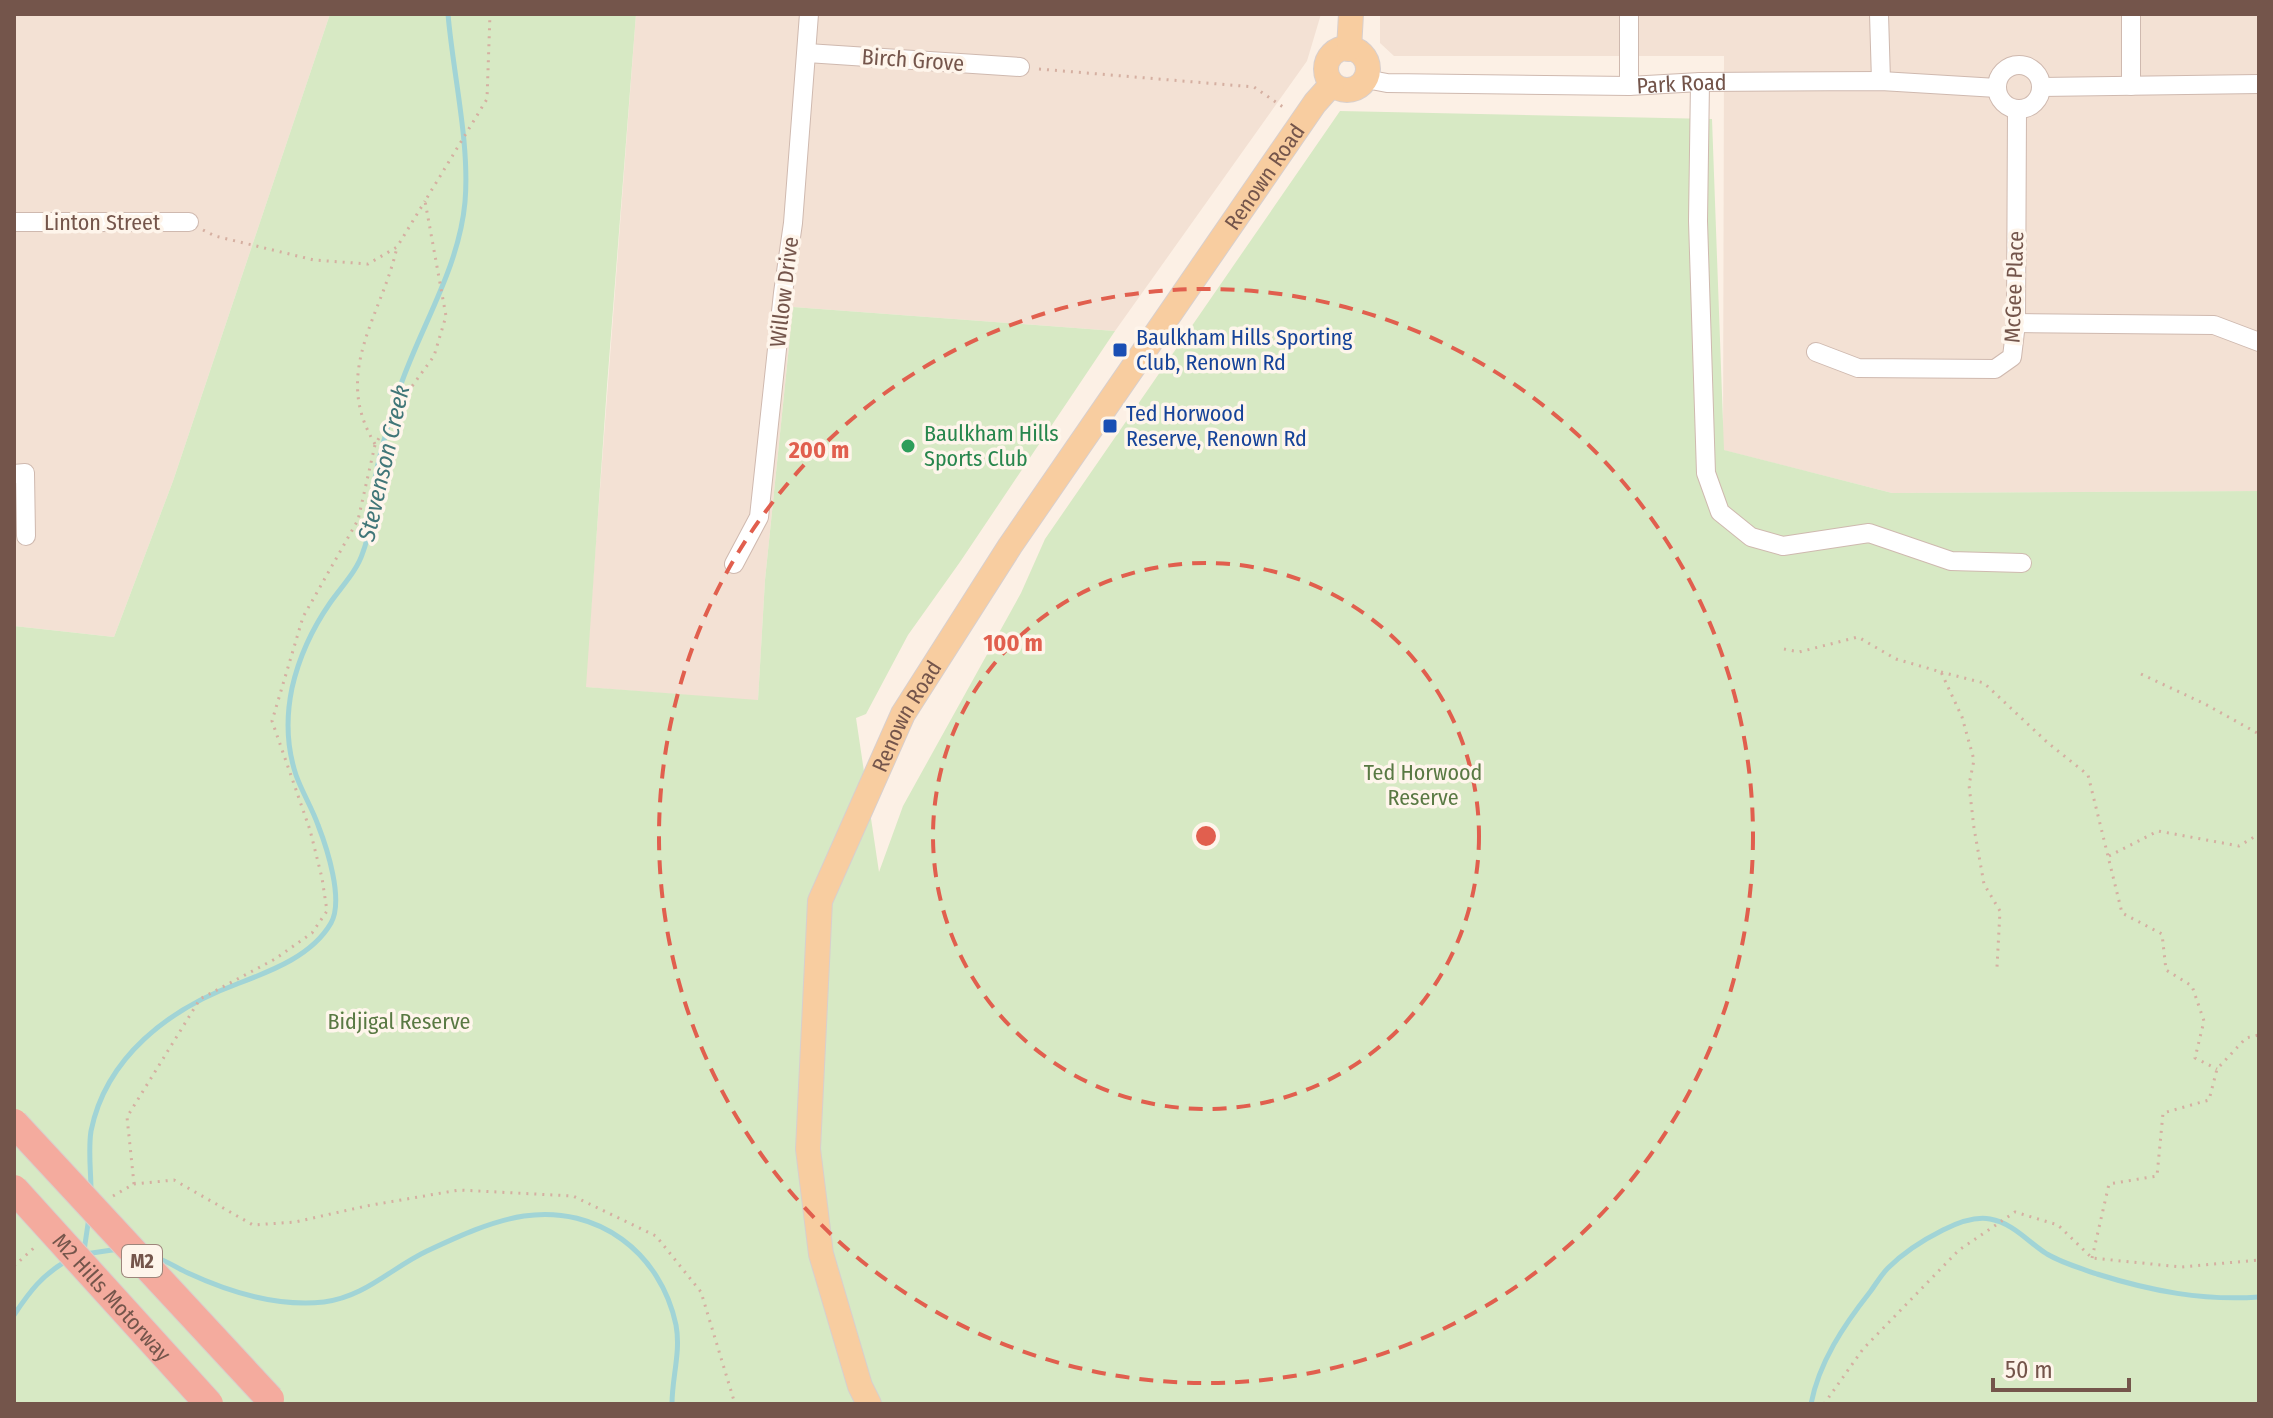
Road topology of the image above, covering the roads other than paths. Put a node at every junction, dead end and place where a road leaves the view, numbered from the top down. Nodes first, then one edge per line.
1 (809, 14) edge
2 (1351, 14) edge
3 (1629, 14) edge
4 (1879, 14) edge
5 (2131, 14) edge
6 (1349, 49) junction
7 (807, 53) junction
8 (1020, 67) road end
9 (1366, 79) junction
10 (1881, 81) junction
11 (1700, 82) junction
12 (1332, 84) junction
13 (2259, 84) edge
14 (1629, 86) junction
15 (2131, 86) junction
16 (2041, 87) junction
17 (1997, 88) junction
18 (2017, 109) junction
19 (14, 222) edge
20 (189, 222) dead end
21 (2016, 323) junction
22 (2259, 342) edge
23 (1816, 352) dead end
24 (14, 474) edge
25 (26, 536) dead end
26 (2022, 563) dead end
27 (734, 564) dead end
28 (14, 1123) edge
29 (14, 1189) edge
30 (270, 1399) dead end
31 (209, 1404) edge
32 (869, 1404) edge

1 - 7 street, Willow Drive
2 - 6 main road
3 - 14 street
4 - 10 street
5 - 15 street
6 - 9 main road
6 - 12 main road
7 - 8 street, Birch Grove
7 - 27 street, Willow Drive
9 - 12 main road
9 - 14 street, Park Road
10 - 11 street, Park Road
10 - 17 street, Park Road
11 - 14 street, Park Road
11 - 26 street
12 - 32 main road, Renown Road
13 - 15 street
15 - 16 street
16 - 17 street
16 - 18 street
17 - 18 street
18 - 21 street, McGee Place
19 - 20 street, Linton Street
21 - 22 street
21 - 23 street, McGee Place
24 - 25 street
28 - 30 highway, M2 Hills Motorway / M2, bridge
29 - 31 highway, M2 Hills Motorway / M2, bridge

